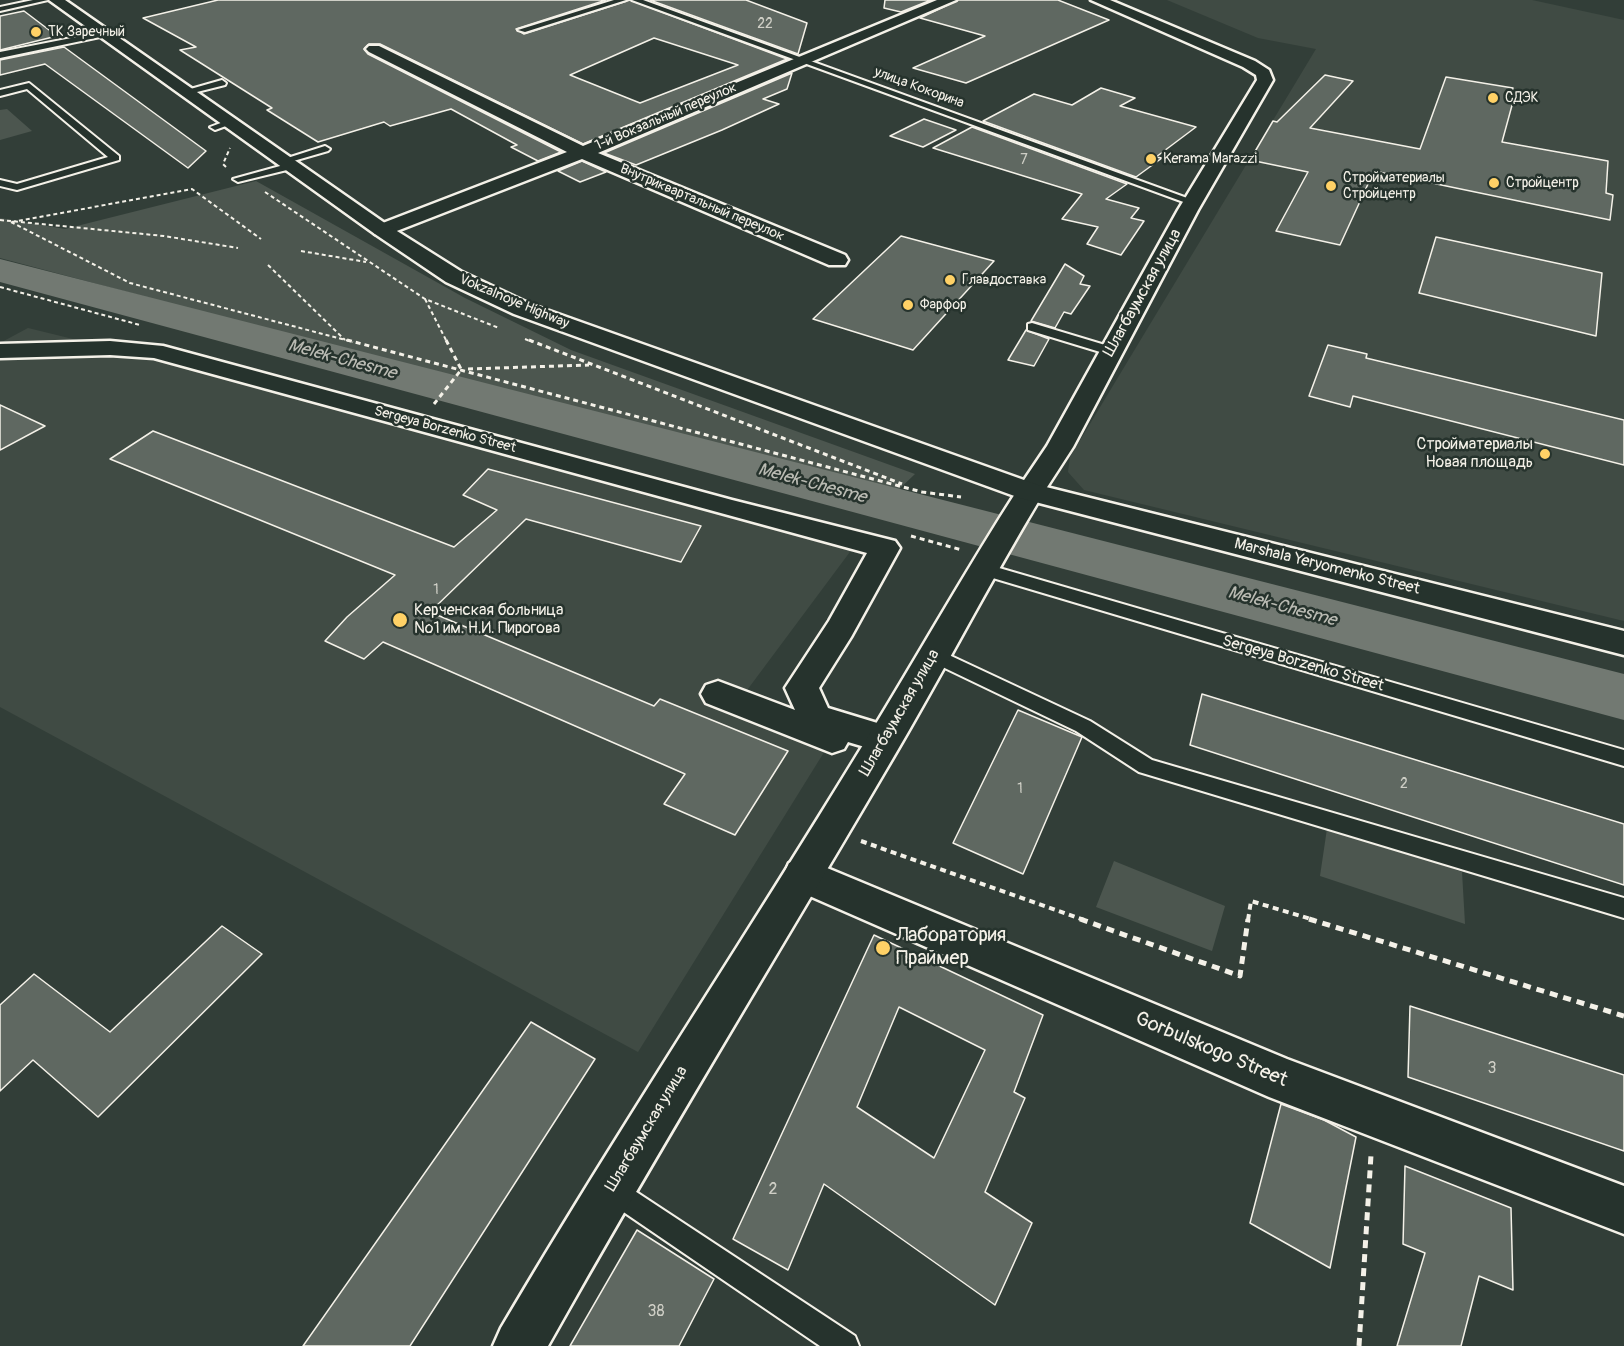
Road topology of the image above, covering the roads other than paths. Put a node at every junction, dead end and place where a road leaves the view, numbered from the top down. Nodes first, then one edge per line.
1 (44, 0) edge
2 (56, 0) edge
3 (622, 0) edge
4 (636, 0) edge
5 (949, 0) edge
6 (1098, 0) edge
7 (0, 9) edge
8 (522, 30) dead end
9 (102, 34) junction
10 (374, 49) dead end
11 (0, 55) edge
12 (801, 60) junction
13 (222, 83) dead end
14 (185, 92) junction
15 (0, 93) edge
16 (325, 149) dead end
17 (582, 153) junction
18 (287, 164) junction
19 (238, 179) dead end
20 (0, 183) edge
21 (1193, 202) junction
22 (382, 230) junction
23 (837, 260) dead end
24 (1032, 327) dead end
25 (0, 351) edge
26 (1110, 351) junction
27 (1024, 500) junction
28 (985, 563) junction
29 (1624, 643) edge
30 (934, 656) junction
31 (718, 694) dead end
32 (809, 723) junction
33 (880, 747) junction
34 (1624, 758) edge
35 (802, 875) junction
36 (1624, 908) edge
37 (610, 1188) junction
38 (1624, 1210) edge
39 (519, 1346) edge
40 (845, 1346) edge

1 - 7 lane
2 - 9 street, Vokzalnoye Highway
3 - 8 lane
4 - 12 lane, улица Кокорина
5 - 12 street, 1-й Вокзальный переулок
6 - 21 street, Шлагбаумская улица
9 - 11 lane
9 - 14 street, Vokzalnoye Highway
10 - 17 street, Внутриквартальный переулок
12 - 17 street, 1-й Вокзальный переулок
12 - 21 lane, улица Кокорина
13 - 14 lane
14 - 18 street, Vokzalnoye Highway
15 - 20 lane
16 - 18 lane
17 - 22 street, 1-й Вокзальный переулок
17 - 23 street, Внутриквартальный переулок
18 - 19 lane
18 - 22 street, Vokzalnoye Highway
21 - 26 street, Шлагбаумская улица
22 - 27 street, Vokzalnoye Highway
24 - 26 lane
25 - 32 street, Sergeya Borzenko Street
26 - 27 street, Шлагбаумская улица
27 - 28 street, Шлагбаумская улица
27 - 29 street, Marshala Yeryomenko Street
28 - 30 street, Шлагбаумская улица
28 - 34 lane, Sergeya Borzenko Street
30 - 33 street, Шлагбаумская улица
30 - 36 lane
31 - 32 street
32 - 33 street
33 - 35 street, Шлагбаумская улица
35 - 37 street, Шлагбаумская улица
35 - 38 street, Gorbulskogo Street
37 - 39 street, Шлагбаумская улица
37 - 40 lane

